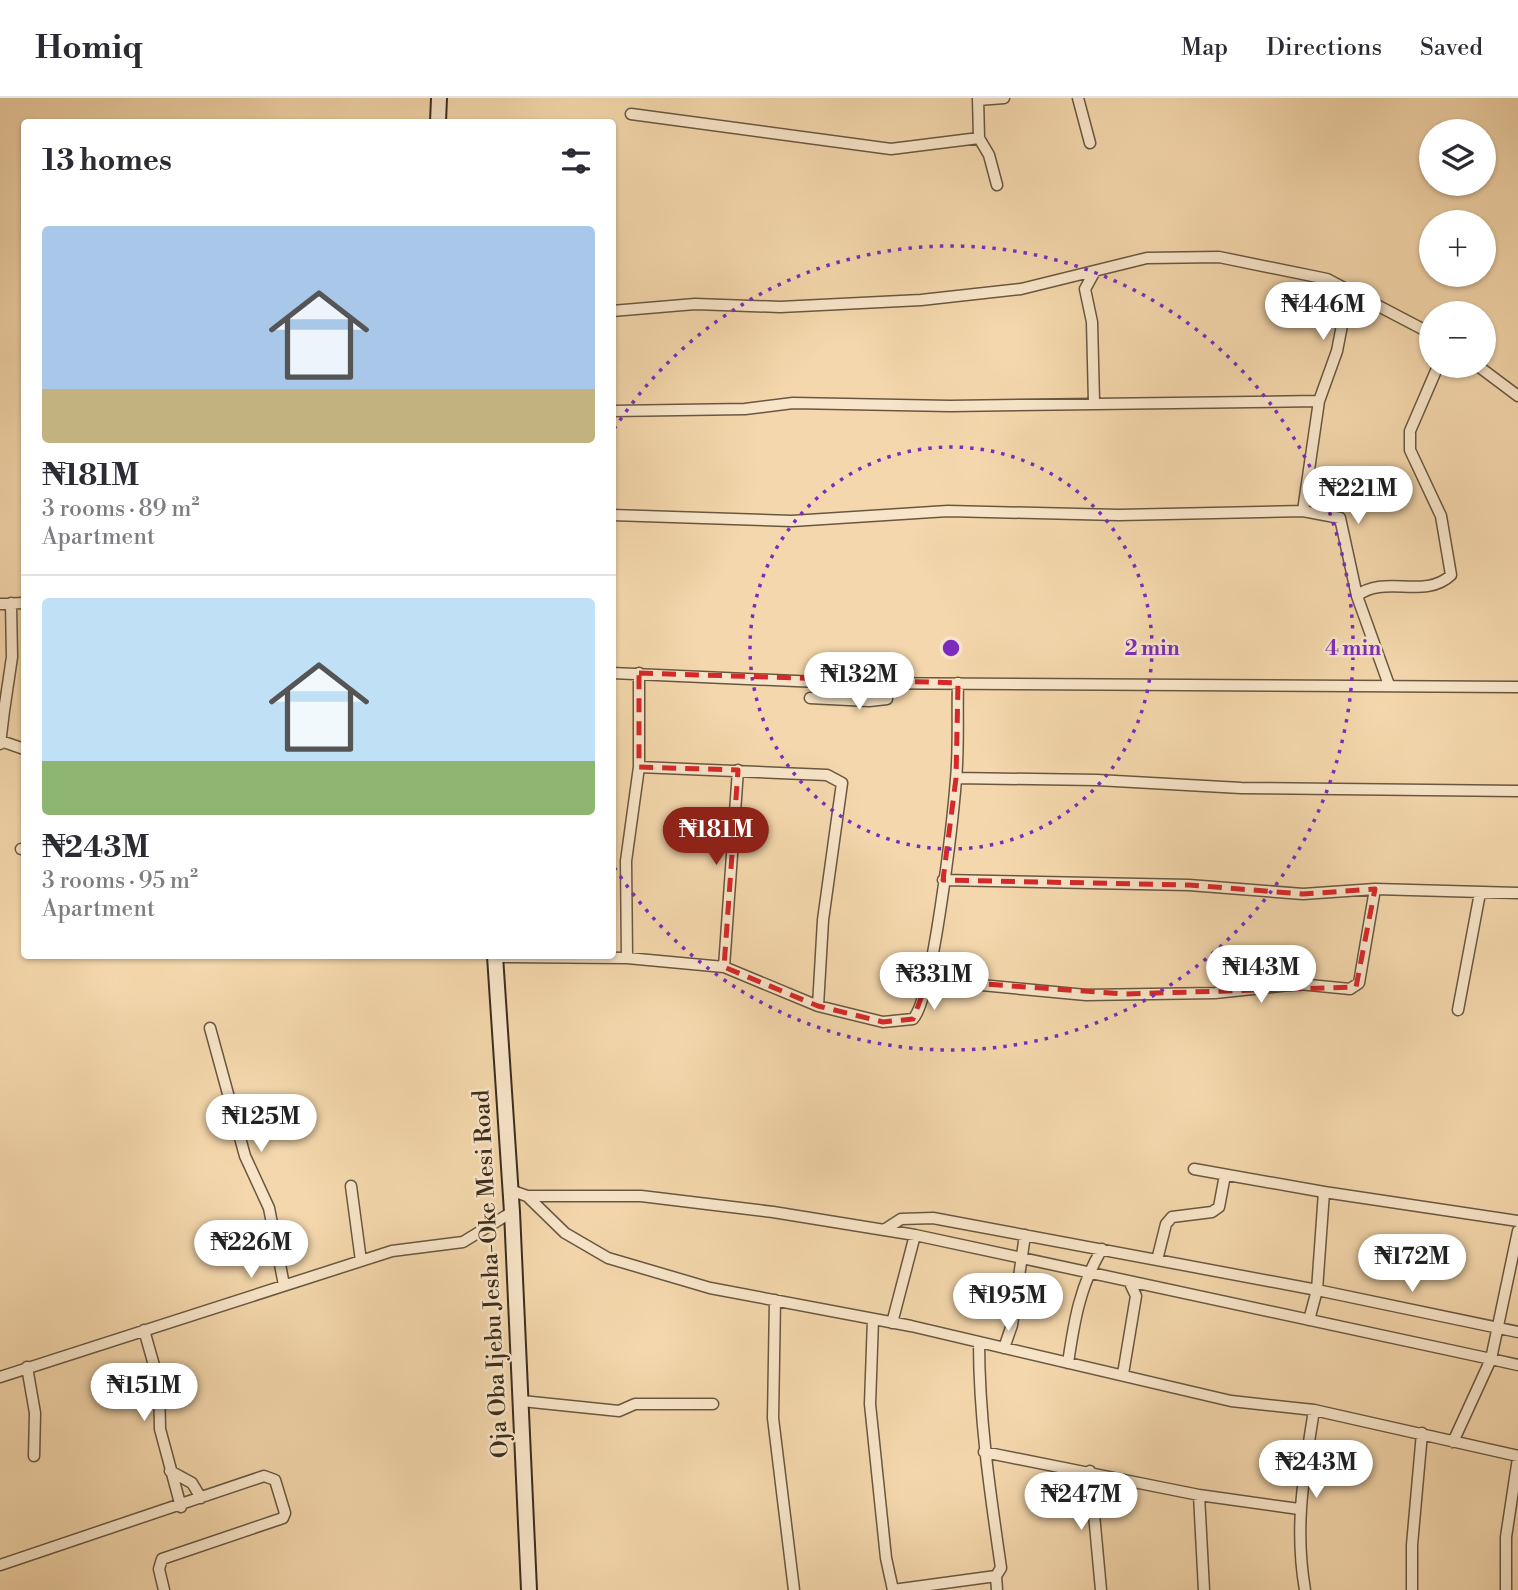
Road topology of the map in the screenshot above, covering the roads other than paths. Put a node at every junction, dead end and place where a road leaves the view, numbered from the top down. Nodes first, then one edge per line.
1 (439, 98) edge
2 (1004, 98) edge
3 (1078, 98) edge
4 (978, 99) edge
5 (631, 114) dead end
6 (438, 119) edge
7 (979, 138) junction
8 (1090, 143) dead end
9 (997, 185) dead end
10 (1095, 271) junction
11 (1349, 289) junction
12 (616, 311) edge
13 (1419, 327) edge
14 (1433, 378) edge
15 (1494, 378) edge
16 (1518, 396) edge
17 (1319, 401) junction
18 (1094, 402) junction
19 (616, 411) edge
20 (1303, 511) junction
21 (616, 515) edge
22 (1357, 596) junction
23 (5, 603) edge
24 (616, 673) edge
25 (639, 673) junction
26 (870, 683) junction
27 (958, 683) junction
28 (1389, 685) junction
29 (1518, 687) edge
30 (810, 698) dead end
31 (887, 699) dead end
32 (869, 701) junction
33 (2, 712) edge
34 (1, 743) edge
35 (21, 748) edge
36 (639, 767) junction
37 (738, 770) junction
38 (956, 778) junction
39 (1518, 791) edge
40 (943, 880) junction
41 (1375, 889) junction
42 (1479, 893) junction
43 (1518, 893) edge
44 (616, 958) edge
45 (627, 958) junction
46 (495, 959) edge
47 (723, 967) junction
48 (928, 980) junction
49 (818, 1006) junction
50 (1458, 1010) dead end
51 (209, 1028) dead end
52 (1194, 1170) dead end
53 (1225, 1175) junction
54 (351, 1186) dead end
55 (510, 1190) junction
56 (1324, 1192) junction
57 (527, 1196) junction
58 (512, 1212) junction
59 (1518, 1221) edge
60 (884, 1230) junction
61 (1518, 1231) edge
62 (915, 1235) junction
63 (1025, 1235) junction
64 (1102, 1249) junction
65 (1019, 1257) junction
66 (1157, 1260) junction
67 (361, 1261) junction
68 (1088, 1272) junction
69 (1129, 1281) junction
70 (284, 1285) junction
71 (1317, 1290) junction
72 (775, 1300) junction
73 (873, 1319) junction
74 (1309, 1320) junction
75 (892, 1323) junction
76 (1500, 1329) junction
77 (144, 1330) junction
78 (1518, 1332) edge
79 (979, 1342) junction
80 (1004, 1348) junction
81 (1491, 1359) junction
82 (1068, 1363) junction
83 (1518, 1365) edge
84 (27, 1367) junction
85 (1123, 1374) junction
86 (0, 1377) edge
87 (522, 1401) junction
88 (713, 1404) dead end
89 (1314, 1410) junction
90 (1422, 1433) junction
91 (1453, 1442) junction
92 (984, 1452) junction
93 (34, 1456) dead end
94 (1518, 1457) edge
95 (170, 1471) junction
96 (1090, 1471) junction
97 (1199, 1496) junction
98 (201, 1498) junction
99 (181, 1507) junction
100 (1299, 1509) junction
101 (0, 1565) edge
102 (996, 1576) junction
103 (164, 1590) edge
104 (529, 1590) edge
105 (794, 1590) edge
106 (893, 1590) edge
107 (997, 1590) edge
108 (1101, 1590) edge
109 (1204, 1590) edge
110 (1305, 1590) edge
111 (1412, 1590) edge
112 (1506, 1590) edge

1 - 6 main road
2 - 4 street
3 - 8 street
4 - 7 street
5 - 7 street
7 - 9 street
10 - 11 street
10 - 12 street
10 - 18 street
11 - 13 street
11 - 17 street
14 - 22 street
15 - 16 street
17 - 18 street
17 - 20 street
18 - 19 street
20 - 21 street
20 - 22 street
22 - 28 street
23 - 33 street
24 - 25 street
25 - 26 street
25 - 36 street
26 - 27 street
26 - 32 street
27 - 28 street
27 - 38 street
28 - 29 street
30 - 32 street
31 - 32 street
33 - 34 street
34 - 35 street
36 - 37 street
36 - 45 street
37 - 47 street
37 - 49 street
38 - 39 street
38 - 40 street
40 - 41 street
40 - 48 street
41 - 42 street
41 - 48 street
42 - 43 street
42 - 50 street
44 - 45 street
45 - 47 street
46 - 55 main road, Oja Oba Ijebu Jesha-Oke Mesi Road
47 - 49 street
48 - 49 street
51 - 70 street
52 - 53 street
53 - 56 street
53 - 66 street
54 - 67 street
55 - 57 street
55 - 58 main road, Oja Oba Ijebu Jesha-Oke Mesi Road
56 - 59 street
56 - 71 street
57 - 60 street
57 - 72 street
58 - 67 street
58 - 87 main road, Oja Oba Ijebu Jesha-Oke Mesi Road
60 - 62 street
60 - 63 street
61 - 76 street
62 - 65 street
62 - 75 street
63 - 64 street
63 - 65 street
64 - 66 street
64 - 68 street
65 - 68 street
65 - 80 street
66 - 71 street
67 - 70 street
68 - 69 street
68 - 82 street
69 - 74 street
69 - 85 street
70 - 77 street
71 - 74 street
71 - 76 street
72 - 73 street
72 - 105 street
73 - 75 street
73 - 106 street
74 - 81 street
75 - 79 street
76 - 78 street
76 - 81 street
77 - 84 street
77 - 95 street
79 - 80 street
79 - 92 street
80 - 82 street
81 - 83 street
81 - 91 street
82 - 85 street
84 - 86 street
84 - 93 street
85 - 89 street
87 - 88 street
87 - 104 main road, Oja Oba Ijebu Jesha-Oke Mesi Road
89 - 90 street
89 - 100 street
90 - 91 street
90 - 111 street
91 - 94 street
92 - 96 street
92 - 102 street
94 - 112 street
95 - 98 street
95 - 99 street
96 - 97 street
96 - 108 street
97 - 100 street
97 - 109 street
98 - 99 street
98 - 103 street
99 - 101 street
100 - 110 street
102 - 106 street
102 - 107 street

